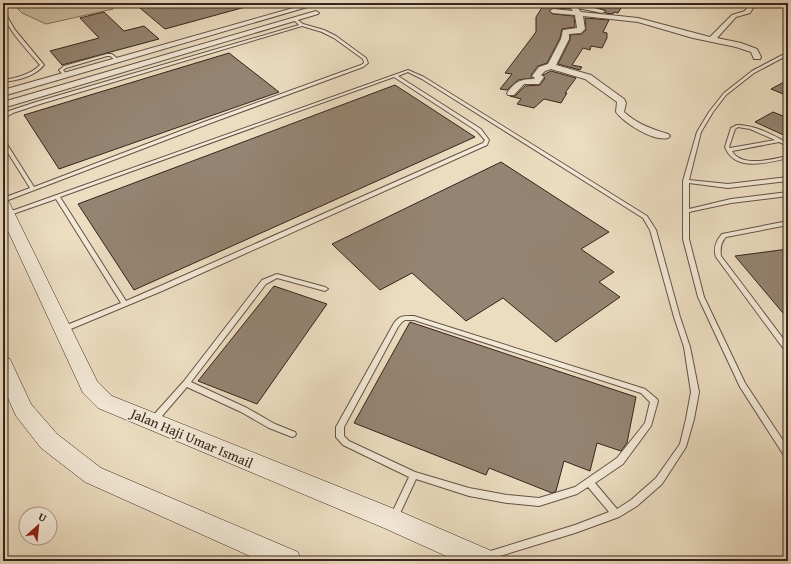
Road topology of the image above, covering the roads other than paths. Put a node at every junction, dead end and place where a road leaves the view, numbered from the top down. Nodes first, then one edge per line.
1 (318, 3) edge
2 (753, 3) edge
3 (572, 4) edge
4 (305, 7) junction
5 (553, 11) dead end
6 (602, 11) dead end
7 (3, 13) edge
8 (578, 14) junction
9 (295, 19) junction
10 (302, 25) junction
11 (712, 39) junction
12 (788, 53) edge
13 (757, 56) dead end
14 (551, 66) junction
15 (395, 76) junction
16 (3, 81) edge
17 (3, 93) edge
18 (511, 93) dead end
19 (3, 105) edge
20 (3, 118) edge
21 (665, 136) dead end
22 (3, 141) edge
23 (779, 141) junction
24 (788, 145) edge
25 (728, 150) junction
26 (788, 157) edge
27 (788, 179) edge
28 (686, 181) junction
29 (32, 188) junction
30 (788, 194) edge
31 (57, 197) junction
32 (5, 206) edge
33 (687, 211) junction
34 (788, 223) edge
35 (325, 289) dead end
36 (124, 303) junction
37 (64, 329) junction
38 (788, 350) edge
39 (3, 365) edge
40 (186, 383) junction
41 (153, 422) junction
42 (292, 434) dead end
43 (785, 444) edge
44 (788, 455) edge
45 (414, 475) junction
46 (588, 482) junction
47 (616, 514) junction
48 (392, 520) junction
49 (280, 559) edge
50 (482, 560) edge

1 - 4 street
2 - 11 street
3 - 6 street
3 - 8 street
4 - 9 street
4 - 17 street
5 - 8 street
7 - 16 lane
8 - 11 street
8 - 14 street
9 - 10 lane
9 - 19 street
10 - 20 lane
10 - 29 lane
11 - 13 street
12 - 28 lane
14 - 18 street
14 - 21 street
15 - 31 lane
15 - 36 lane
15 - 47 lane
22 - 29 lane
23 - 24 lane
23 - 25 lane
23 - 25 lane
25 - 26 lane
27 - 28 lane
28 - 33 lane
29 - 32 lane
30 - 33 lane
31 - 32 lane
31 - 36 lane
32 - 37 main road, Jalan Haji Umar Ismail
33 - 43 lane
34 - 38 lane
35 - 40 lane
36 - 37 lane
37 - 41 main road, Jalan Haji Umar Ismail
39 - 49 main road
40 - 41 lane
40 - 42 lane
41 - 48 main road, Jalan Haji Umar Ismail
43 - 44 lane
45 - 46 lane
45 - 46 lane
45 - 48 lane
46 - 47 lane
47 - 50 lane
48 - 50 main road, Jalan Haji Umar Ismail

